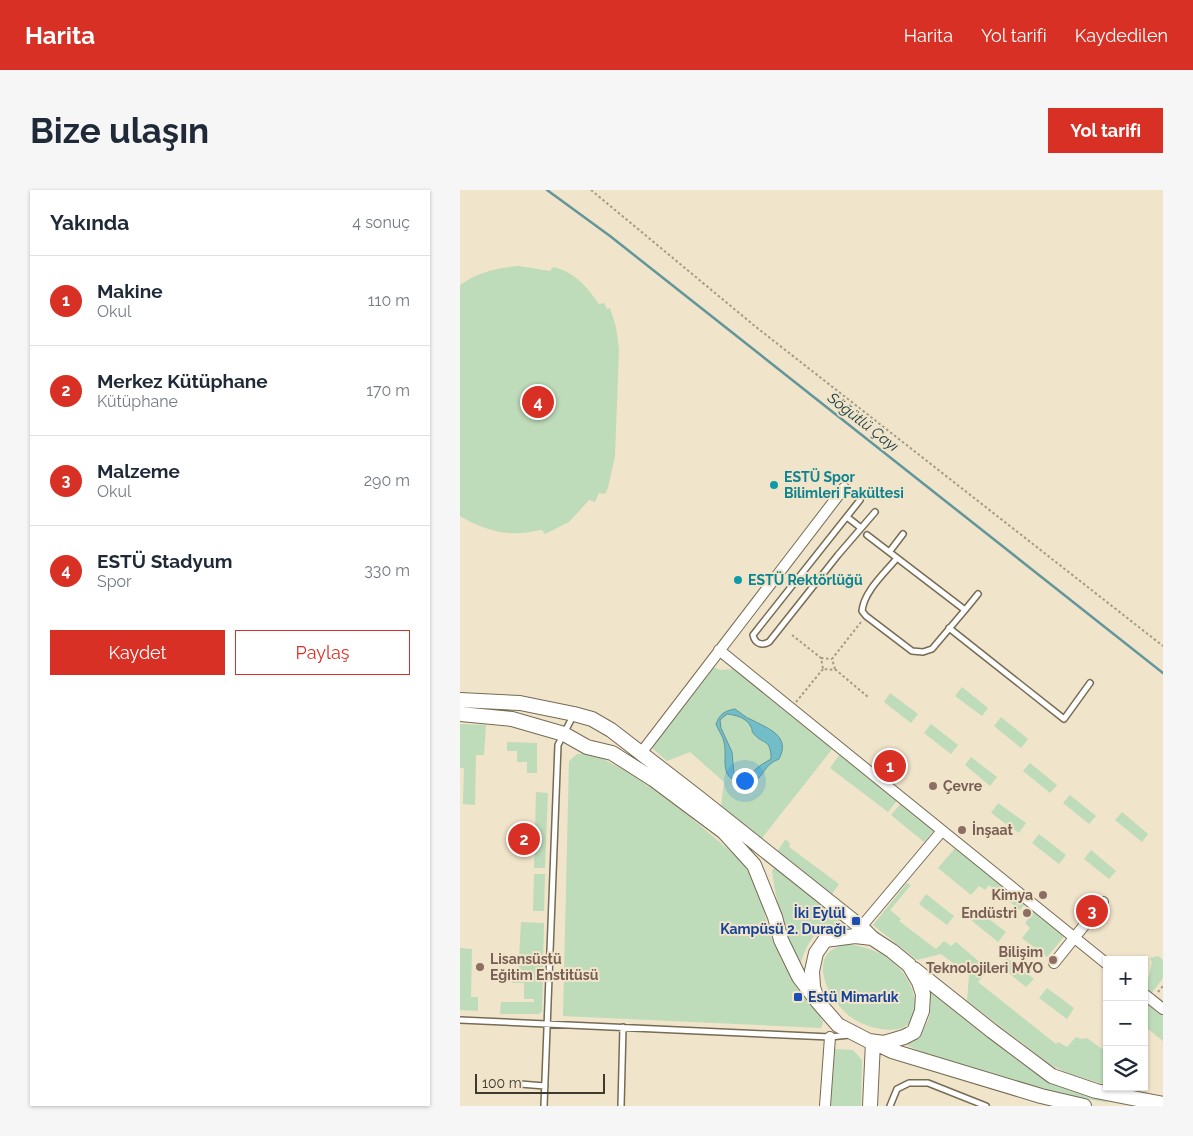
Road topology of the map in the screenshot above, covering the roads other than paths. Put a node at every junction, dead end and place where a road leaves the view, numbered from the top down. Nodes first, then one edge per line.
1 (844, 488) dead end
2 (860, 500) dead end
3 (875, 512) dead end
4 (847, 517) junction
5 (861, 528) junction
6 (903, 534) dead end
7 (867, 535) dead end
8 (890, 551) junction
9 (897, 558) junction
10 (978, 594) dead end
11 (965, 610) junction
12 (949, 628) junction
13 (719, 650) junction
14 (1090, 684) dead end
15 (460, 700) edge
16 (460, 714) edge
17 (574, 714) junction
18 (564, 734) junction
19 (641, 753) junction
20 (942, 832) junction
21 (1103, 902) dead end
22 (861, 928) junction
23 (872, 938) junction
24 (1074, 938) junction
25 (1103, 961) edge
26 (1054, 963) dead end
27 (908, 965) junction
28 (1148, 997) edge
29 (818, 1002) junction
30 (1163, 1009) edge
31 (460, 1020) edge
32 (548, 1024) junction
33 (623, 1027) junction
34 (856, 1034) junction
35 (830, 1037) junction
36 (873, 1042) junction
37 (520, 1084) dead end
38 (545, 1086) junction
39 (1163, 1104) edge
40 (544, 1106) edge
41 (621, 1106) edge
42 (825, 1106) edge
43 (870, 1106) edge
44 (890, 1106) edge
45 (986, 1106) edge
46 (1084, 1106) edge

1 - 13 street
2 - 4 lane
3 - 5 lane
4 - 5 lane
4 - 5 lane
6 - 8 lane
7 - 8 lane
8 - 9 lane
9 - 11 lane
9 - 12 lane
10 - 11 lane
11 - 12 lane
12 - 14 lane
13 - 19 street
13 - 20 street
15 - 17 street
16 - 18 street
17 - 18 lane
17 - 19 street
18 - 29 street
18 - 32 lane
19 - 22 street
20 - 22 street
20 - 24 street
21 - 24 street
22 - 23 street
23 - 27 street
23 - 29 street
24 - 25 street
24 - 26 street
27 - 36 street
27 - 39 street
28 - 30 street
29 - 34 street
31 - 32 lane
32 - 33 lane
32 - 38 lane
33 - 35 lane
33 - 41 lane
34 - 35 lane
34 - 36 street
35 - 42 street
36 - 43 street
36 - 46 street
37 - 38 lane
38 - 40 lane
44 - 45 lane

